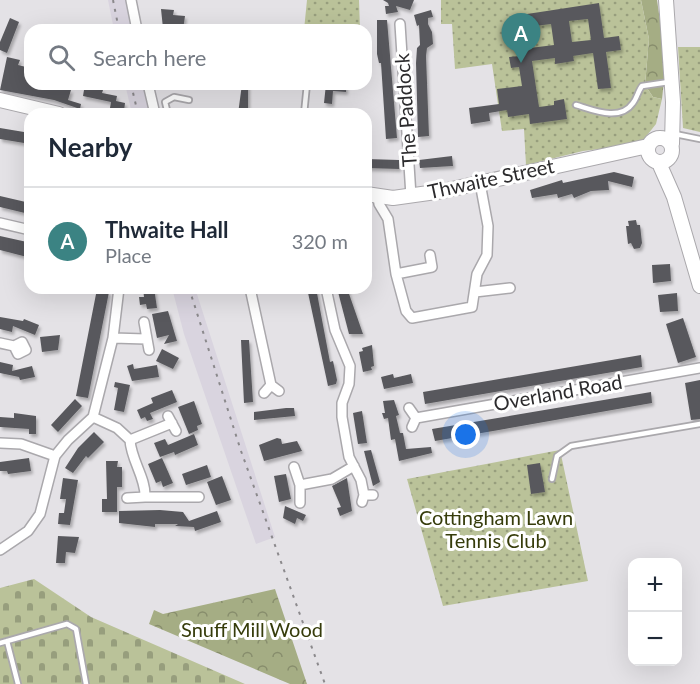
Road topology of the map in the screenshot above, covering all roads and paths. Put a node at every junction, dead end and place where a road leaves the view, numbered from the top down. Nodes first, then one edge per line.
1 (131, 0) edge
2 (666, 0) edge
3 (135, 24) edge
4 (400, 24) dead end
5 (671, 81) junction
6 (149, 90) edge
7 (306, 90) edge
8 (0, 100) edge
9 (189, 100) dead end
10 (576, 105) dead end
11 (34, 108) edge
12 (153, 108) edge
13 (166, 108) edge
14 (305, 108) edge
15 (700, 139) edge
16 (662, 148) junction
17 (480, 183) junction
18 (372, 196) edge
19 (411, 196) junction
20 (0, 223) edge
21 (24, 229) edge
22 (430, 255) dead end
23 (396, 274) junction
24 (700, 286) edge
25 (509, 289) dead end
26 (475, 292) junction
27 (118, 294) edge
28 (251, 294) edge
29 (327, 294) edge
30 (144, 322) dead end
31 (113, 338) junction
32 (146, 339) junction
33 (0, 343) edge
34 (14, 346) dead end
35 (149, 350) dead end
36 (700, 368) edge
37 (271, 390) dead end
38 (409, 408) dead end
39 (93, 417) junction
40 (172, 423) dead end
41 (700, 424) edge
42 (130, 440) junction
43 (0, 443) edge
44 (56, 456) junction
45 (354, 466) junction
46 (294, 468) dead end
47 (552, 479) dead end
48 (300, 485) junction
49 (145, 497) junction
50 (200, 497) dead end
51 (366, 497) dead end
52 (127, 498) dead end
53 (300, 502) dead end
54 (0, 550) edge
55 (8, 640) junction
56 (0, 643) edge
57 (18, 684) edge
58 (87, 684) edge

1 - 3 street
2 - 5 main road
4 - 19 street, The Paddock
5 - 10 lane
5 - 16 main road
6 - 12 street
7 - 14 lane
8 - 11 main road
9 - 13 lane
15 - 16 lane
16 - 17 main road, Thwaite Street
16 - 24 main road
17 - 19 main road, Thwaite Street
17 - 26 street
18 - 19 main road, Thwaite Street
18 - 23 street
20 - 21 street
22 - 23 street
23 - 26 street
25 - 26 street
27 - 31 street
28 - 37 street
29 - 45 street
30 - 32 street
31 - 32 street
31 - 39 street
32 - 35 street
33 - 34 street
36 - 38 street, Overland Road
39 - 42 street
39 - 44 street
40 - 42 street
41 - 47 lane
42 - 49 street
43 - 44 street
44 - 54 street
45 - 48 street
45 - 51 street
46 - 48 street
48 - 53 street
49 - 50 street
49 - 52 street
55 - 56 lane
55 - 57 lane
55 - 58 lane

